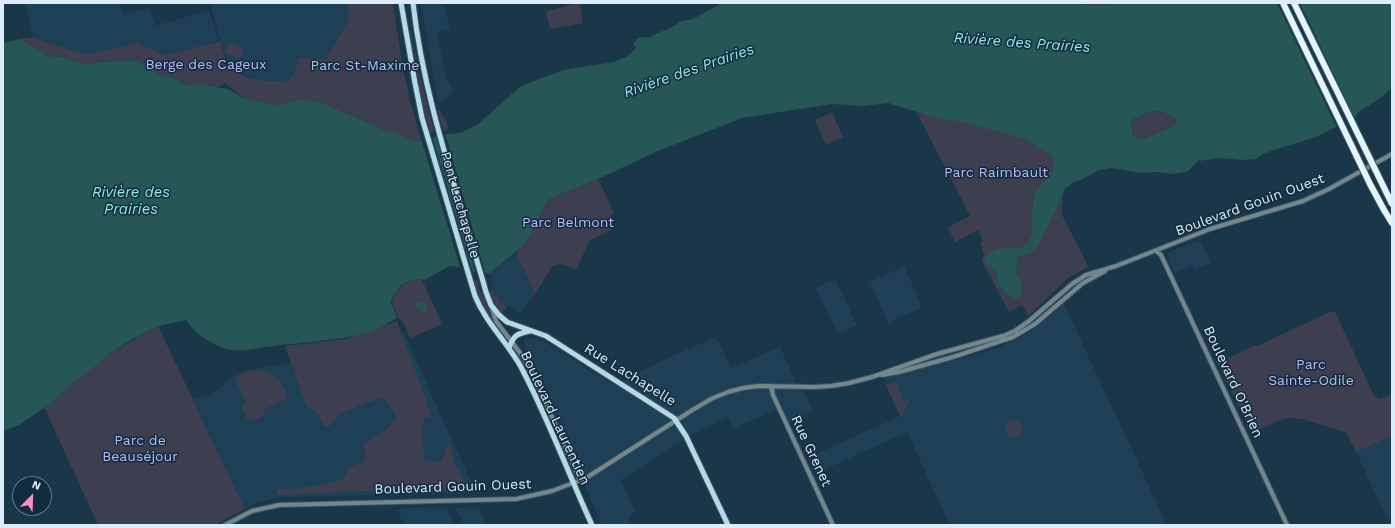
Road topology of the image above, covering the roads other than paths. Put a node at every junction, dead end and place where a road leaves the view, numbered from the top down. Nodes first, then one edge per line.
1 (401, 3) edge
2 (413, 3) edge
3 (1283, 3) edge
4 (1294, 3) edge
5 (1392, 154) edge
6 (1392, 204) edge
7 (1392, 223) edge
8 (1156, 251) junction
9 (1111, 268) junction
10 (482, 279) joint
11 (470, 282) joint
12 (491, 305) junction
13 (531, 331) junction
14 (511, 342) junction
15 (509, 348) junction
16 (872, 377) junction
17 (771, 386) junction
18 (676, 419) junction
19 (580, 480) junction
20 (573, 483) junction
21 (225, 525) edge
22 (592, 525) edge
23 (728, 525) edge
24 (833, 525) edge
25 (1287, 525) edge

1 - 11 main road, Pont Lachapelle
2 - 10 main road, Pont Lachapelle
3 - 7 highway, bridge
4 - 6 highway, bridge
5 - 8 street, Boulevard Gouin Ouest
8 - 9 street, Boulevard Gouin Ouest
8 - 25 street, Boulevard O'Brien
9 - 16 street, Boulevard Gouin Ouest
9 - 16 street, Boulevard Gouin Ouest
10 - 12 main road, Boulevard Laurentien
11 - 15 main road, Boulevard Laurentien
12 - 13 main road, Rue Lachapelle
12 - 14 street, Boulevard Laurentien
13 - 14 main road
13 - 18 main road, Rue Lachapelle
14 - 15 main road
14 - 19 street, Boulevard Laurentien
15 - 20 main road, Boulevard Laurentien
16 - 17 street, Boulevard Gouin Ouest
17 - 18 street, Boulevard Gouin Ouest
17 - 24 street, Rue Grenet
18 - 19 street, Boulevard Gouin Ouest
18 - 23 main road, Rue Lachapelle
19 - 20 street, Boulevard Gouin Ouest
20 - 21 street, Boulevard Gouin Ouest
20 - 22 main road, Boulevard Laurentien

